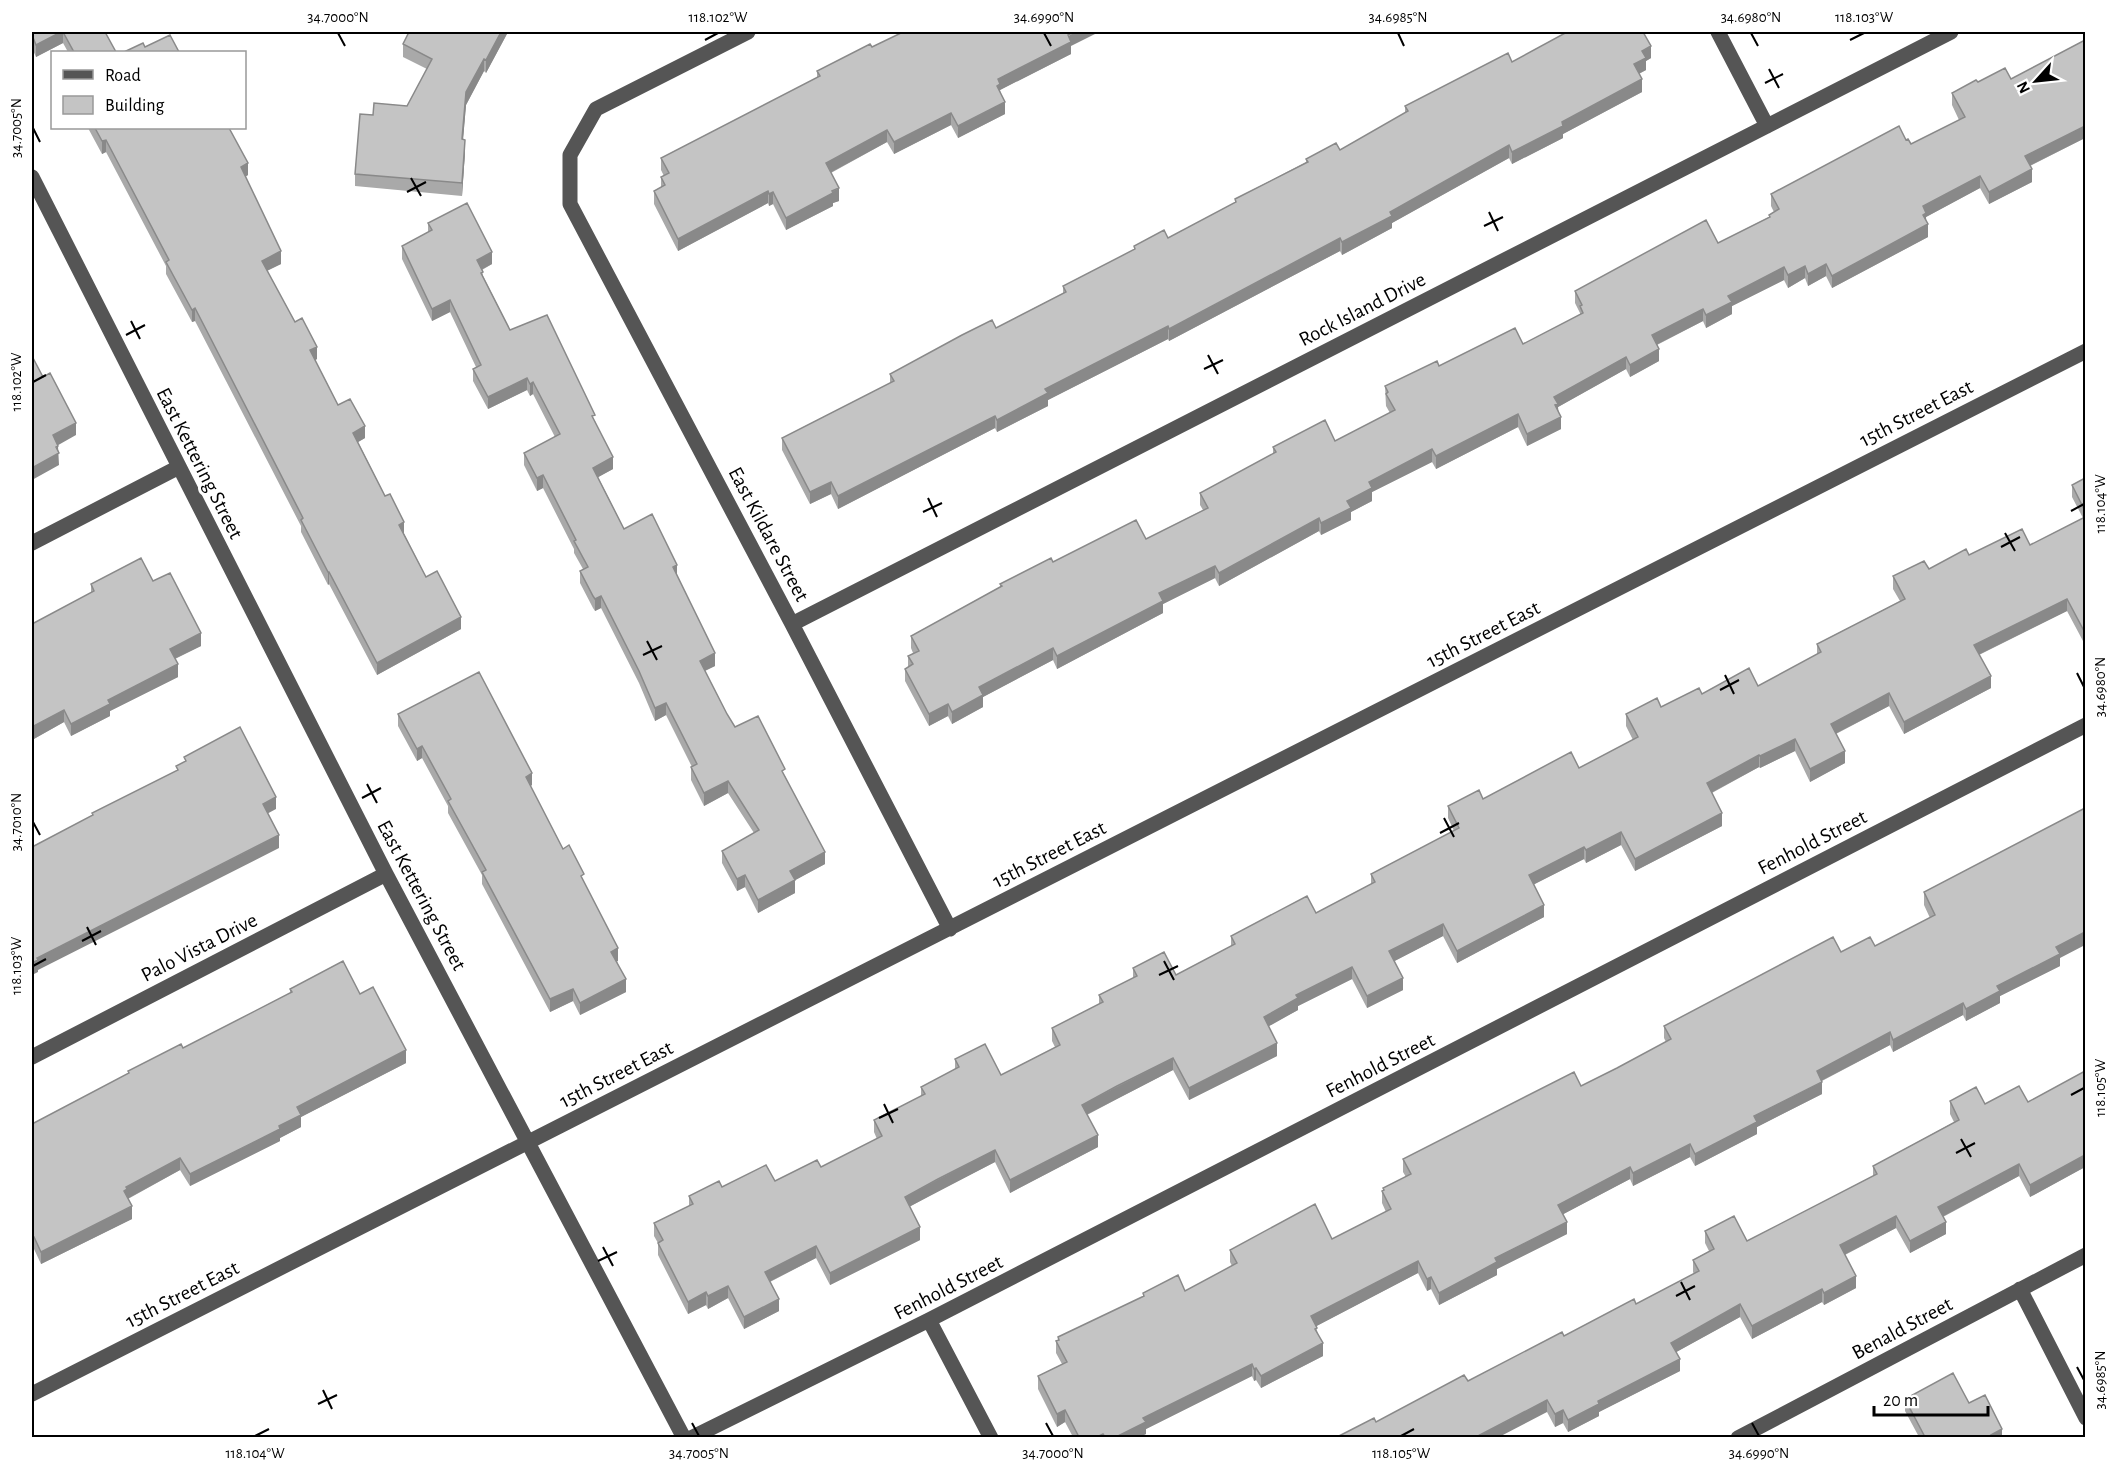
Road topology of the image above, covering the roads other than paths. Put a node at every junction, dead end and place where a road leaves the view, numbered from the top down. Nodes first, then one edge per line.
1 (748, 32) edge
2 (1718, 32) edge
3 (1951, 32) edge
4 (1767, 126) junction
5 (32, 177) edge
6 (2085, 351) edge
7 (179, 467) junction
8 (32, 543) edge
9 (792, 624) junction
10 (2085, 725) edge
11 (386, 874) junction
12 (950, 929) junction
13 (32, 1057) edge
14 (528, 1142) junction
15 (2085, 1255) edge
16 (2020, 1289) junction
17 (929, 1320) junction
18 (32, 1394) edge
19 (2085, 1418) edge
20 (684, 1437) edge
21 (691, 1437) edge
22 (991, 1437) edge
23 (1738, 1437) edge

1 - 9 street, East Kildare Street
2 - 4 street
3 - 4 street, Rock Island Drive
4 - 9 street, Rock Island Drive
5 - 7 street, East Kettering Street
6 - 12 street, 15th Street East
7 - 8 street
7 - 11 street, East Kettering Street
9 - 12 street, East Kildare Street
10 - 17 street, Fenhold Street
11 - 13 street, Palo Vista Drive
11 - 14 street, East Kettering Street
12 - 14 street, 15th Street East
14 - 18 street, 15th Street East
14 - 20 street, East Kettering Street
15 - 16 street, Benald Street
16 - 19 street
16 - 23 street, Benald Street
17 - 21 street, Fenhold Street
17 - 22 street

